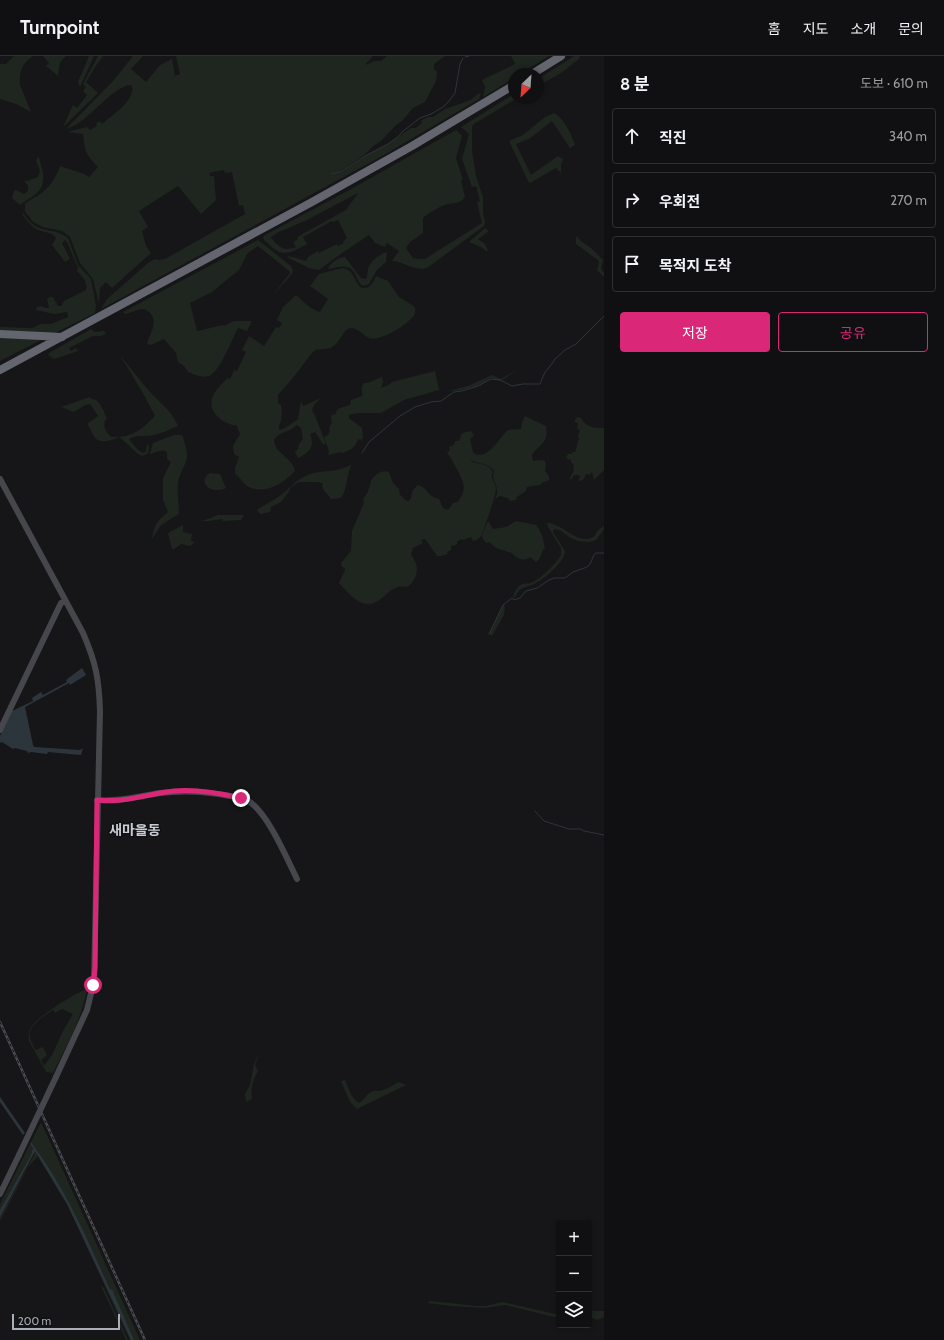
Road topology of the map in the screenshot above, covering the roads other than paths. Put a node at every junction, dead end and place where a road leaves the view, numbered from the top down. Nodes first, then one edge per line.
1 (561, 56) edge
2 (542, 68) edge
3 (508, 89) edge
4 (0, 334) edge
5 (62, 337) junction
6 (0, 370) edge
7 (0, 479) edge
8 (66, 601) junction
9 (0, 730) edge
10 (97, 800) junction
11 (297, 879) dead end
12 (0, 1194) edge

1 - 2 highway
3 - 5 highway
4 - 5 highway
5 - 6 highway
7 - 8 main road
8 - 9 main road
8 - 10 main road
10 - 11 main road
10 - 12 main road, bridge

